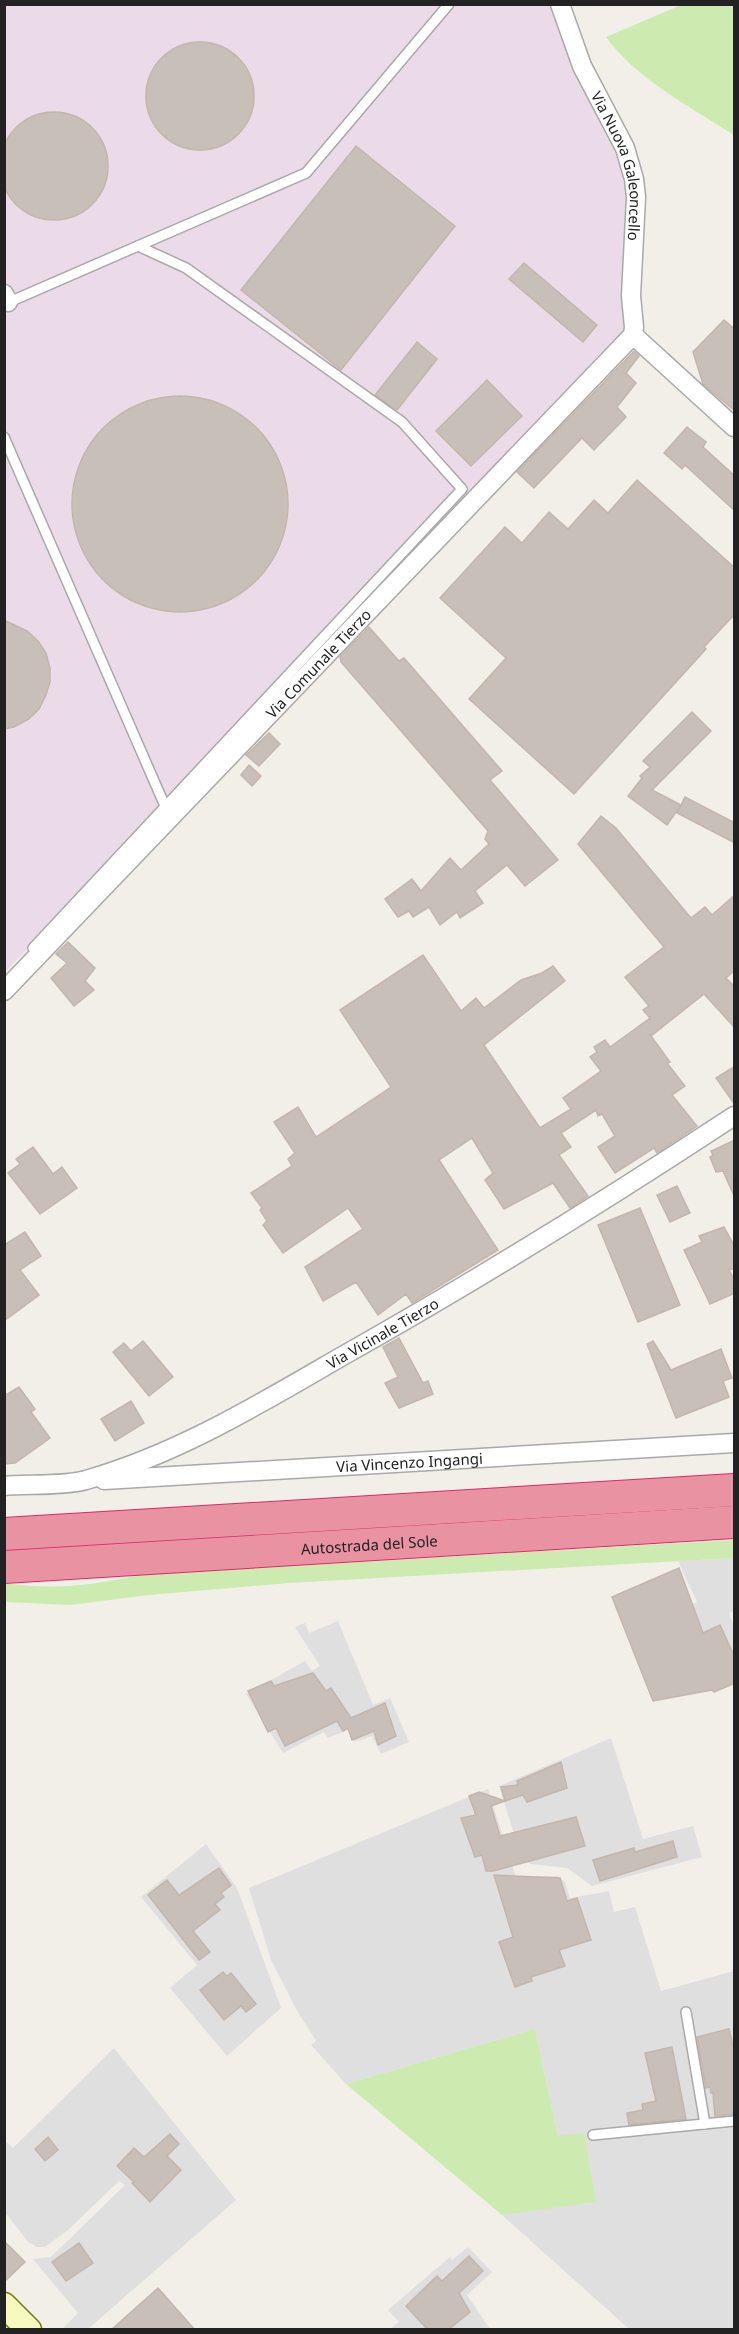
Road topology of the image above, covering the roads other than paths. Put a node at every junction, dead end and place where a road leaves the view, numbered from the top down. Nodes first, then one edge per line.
1 (449, 4) edge
2 (560, 4) edge
3 (138, 246) junction
4 (6, 300) edge
5 (633, 335) junction
6 (735, 427) edge
7 (4, 437) edge
8 (165, 806) junction
9 (4, 979) edge
10 (4, 991) edge
11 (735, 1116) edge
12 (735, 1443) edge
13 (84, 1481) junction
14 (4, 1486) edge
15 (735, 1490) edge
16 (735, 1522) edge
17 (4, 1534) edge
18 (4, 1567) edge
19 (686, 2012) dead end
20 (735, 2121) edge
21 (705, 2124) junction
22 (593, 2136) dead end
23 (4, 2305) edge
24 (29, 2330) edge

1 - 3 lane
2 - 5 street, Via Nuova Galeoncello
3 - 4 lane
3 - 8 lane
5 - 6 street
5 - 10 street, Via Comunale Tierzo
7 - 8 lane
8 - 9 lane
11 - 13 street, Via Vicinale Tierzo
12 - 13 street, Via Vincenzo Ingangi
13 - 14 street, Via Vicinale Tierzo
15 - 17 highway, Autostrada del Sole
16 - 18 highway, Autostrada del Sole
19 - 21 lane
20 - 21 lane
21 - 22 lane
23 - 24 street

